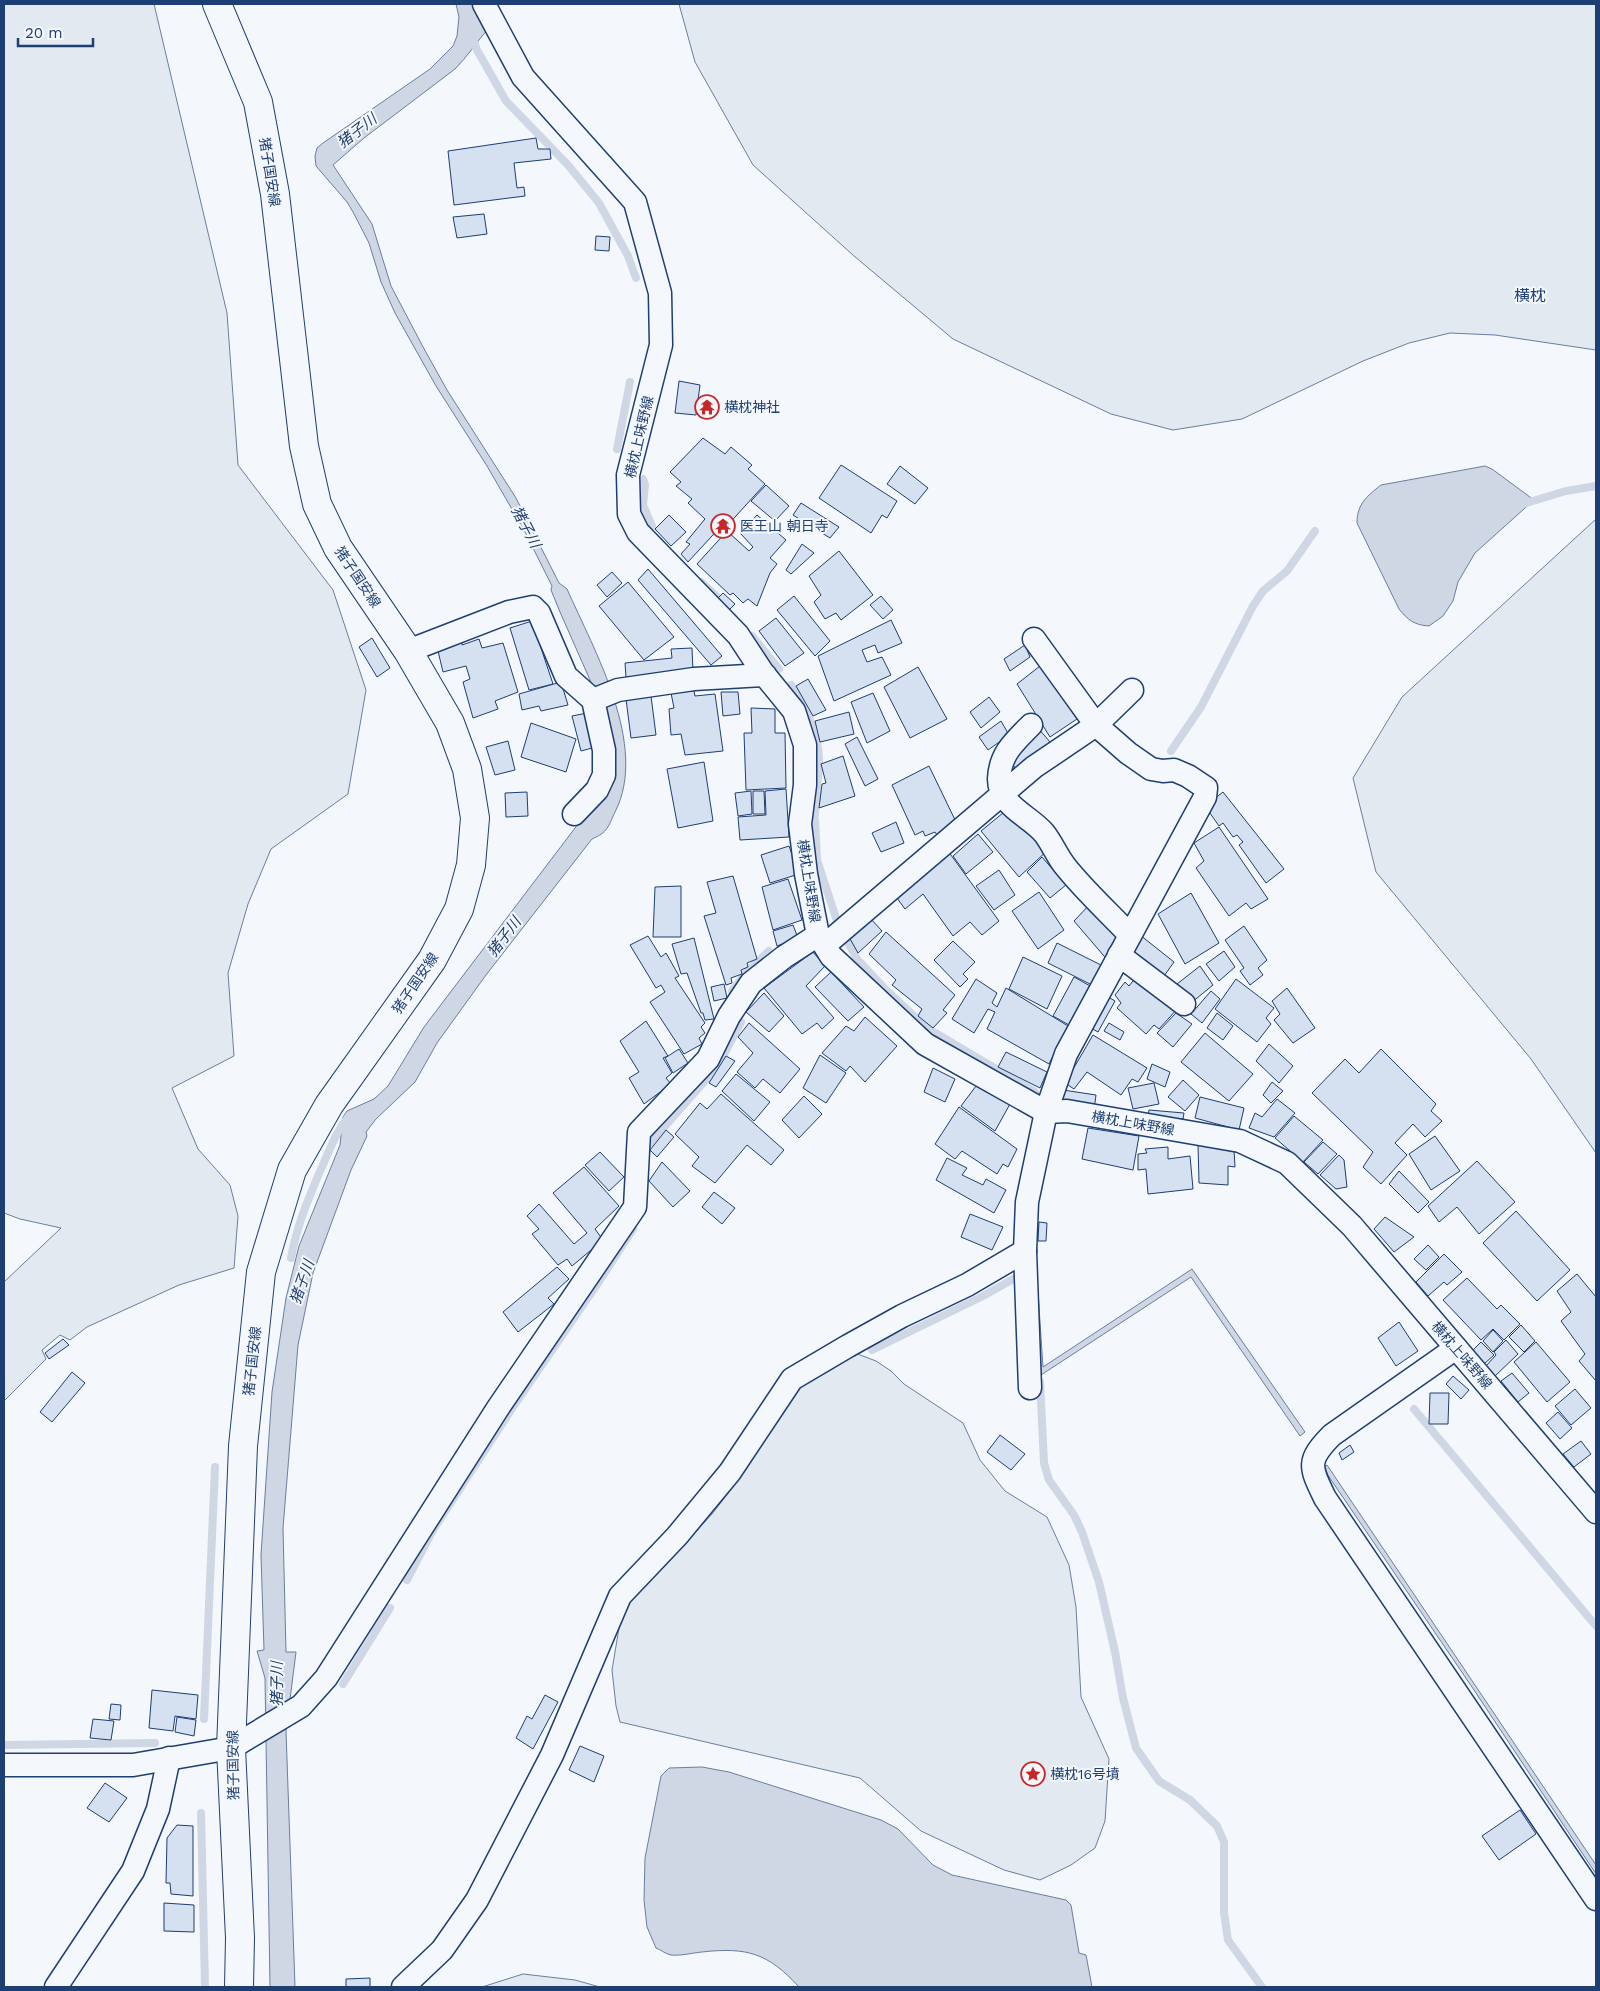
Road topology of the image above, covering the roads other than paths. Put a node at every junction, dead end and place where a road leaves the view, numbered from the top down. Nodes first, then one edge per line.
1 (217, 4) edge
2 (484, 4) edge
3 (1034, 639) dead end
4 (408, 651) junction
5 (765, 675) junction
6 (1132, 690) dead end
7 (593, 700) junction
8 (1031, 725) dead end
9 (1096, 725) junction
10 (1002, 795) junction
11 (574, 814) dead end
12 (1130, 935) junction
13 (821, 940) junction
14 (1119, 955) junction
15 (1184, 1004) dead end
16 (1046, 1112) junction
17 (1024, 1251) junction
18 (1456, 1348) junction
19 (1030, 1388) dead end
20 (1596, 1512) edge
21 (231, 1748) junction
22 (169, 1758) junction
23 (4, 1765) edge
24 (1596, 1899) edge
25 (56, 1987) edge
26 (239, 1987) edge
27 (403, 1987) edge

1 - 4 main road, 猪子国安線
2 - 5 street, 横枕上味野線
3 - 9 street
4 - 7 street
4 - 21 main road, 猪子国安線
5 - 7 street
5 - 13 street, 横枕上味野線
6 - 9 street
7 - 11 street
8 - 10 street
9 - 10 street
9 - 12 street
10 - 12 street
10 - 13 street
12 - 14 street
13 - 16 street, 横枕上味野線
13 - 21 street
14 - 15 street
14 - 16 street
16 - 17 street
16 - 18 street, 横枕上味野線
17 - 19 street
17 - 27 street
18 - 20 street, 横枕上味野線
18 - 24 street
21 - 22 street
21 - 26 main road, 猪子国安線
22 - 23 street
22 - 25 street

